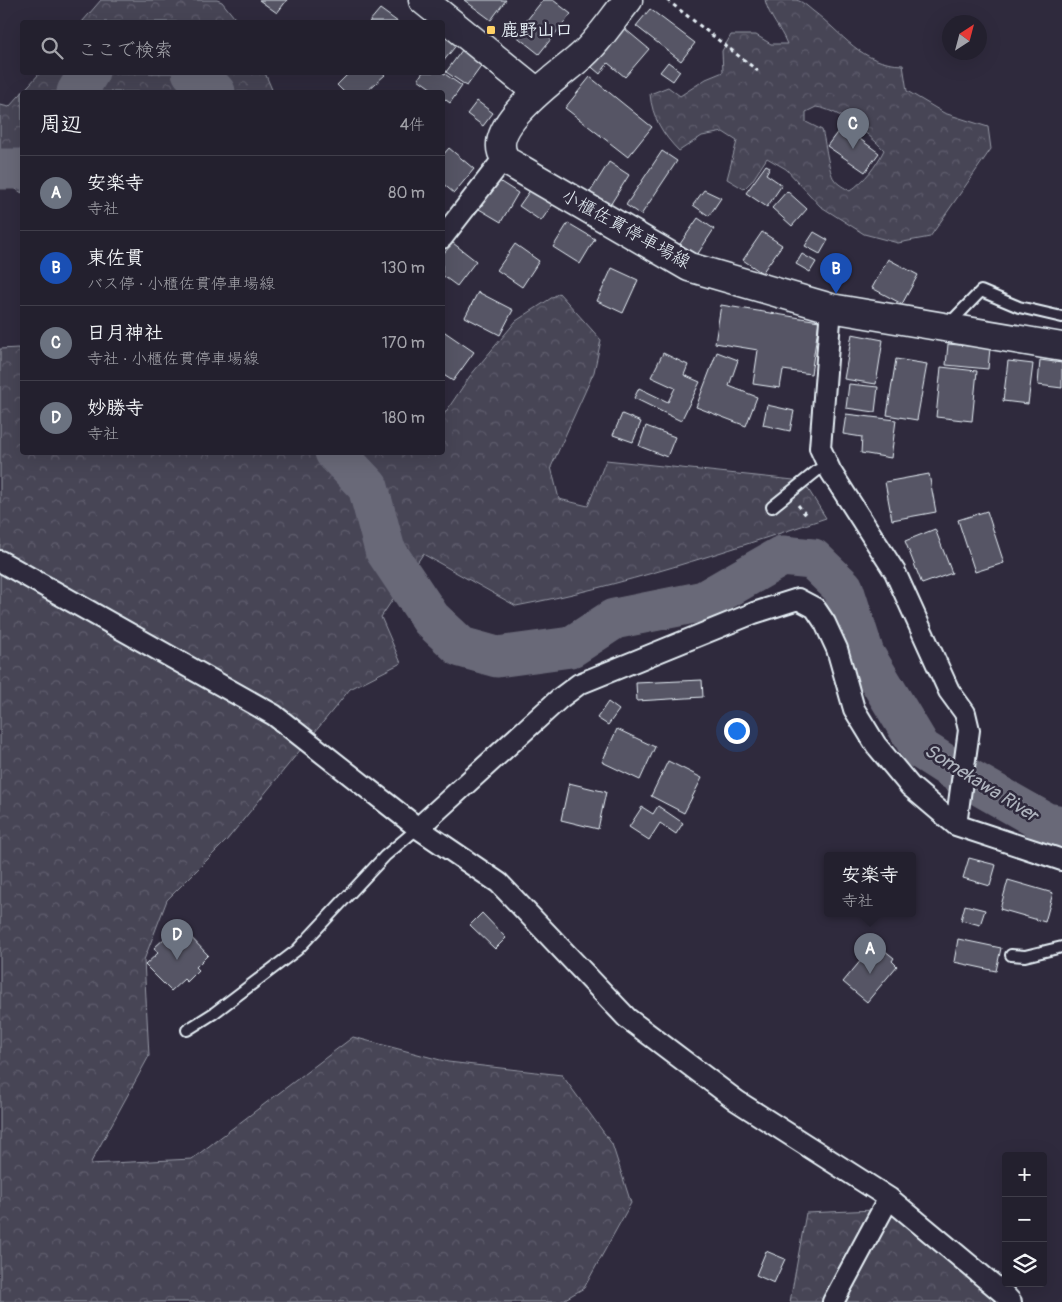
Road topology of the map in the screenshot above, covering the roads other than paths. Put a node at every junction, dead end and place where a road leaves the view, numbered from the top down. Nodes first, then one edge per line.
1 (423, 0) edge
2 (628, 0) edge
3 (536, 92) junction
4 (504, 158) junction
5 (445, 234) edge
6 (831, 308) junction
7 (1062, 316) edge
8 (946, 328) junction
9 (1062, 347) edge
10 (828, 466) junction
11 (772, 507) dead end
12 (0, 561) edge
13 (956, 818) junction
14 (418, 828) junction
15 (1062, 860) edge
16 (1062, 947) edge
17 (1011, 955) dead end
18 (186, 1030) dead end
19 (889, 1198) junction
20 (833, 1302) edge
21 (1011, 1302) edge

1 - 3 main road
2 - 3 main road
3 - 4 main road
4 - 5 street
4 - 6 main road, 小櫃佐貫停車場線
6 - 8 main road, 小櫃佐貫停車場線
6 - 10 street
7 - 8 lane
8 - 9 main road, 小櫃佐貫停車場線
10 - 11 lane
10 - 13 street
12 - 14 street
13 - 14 street
13 - 15 street
14 - 18 lane
14 - 19 street
16 - 17 lane
19 - 20 street
19 - 21 street

